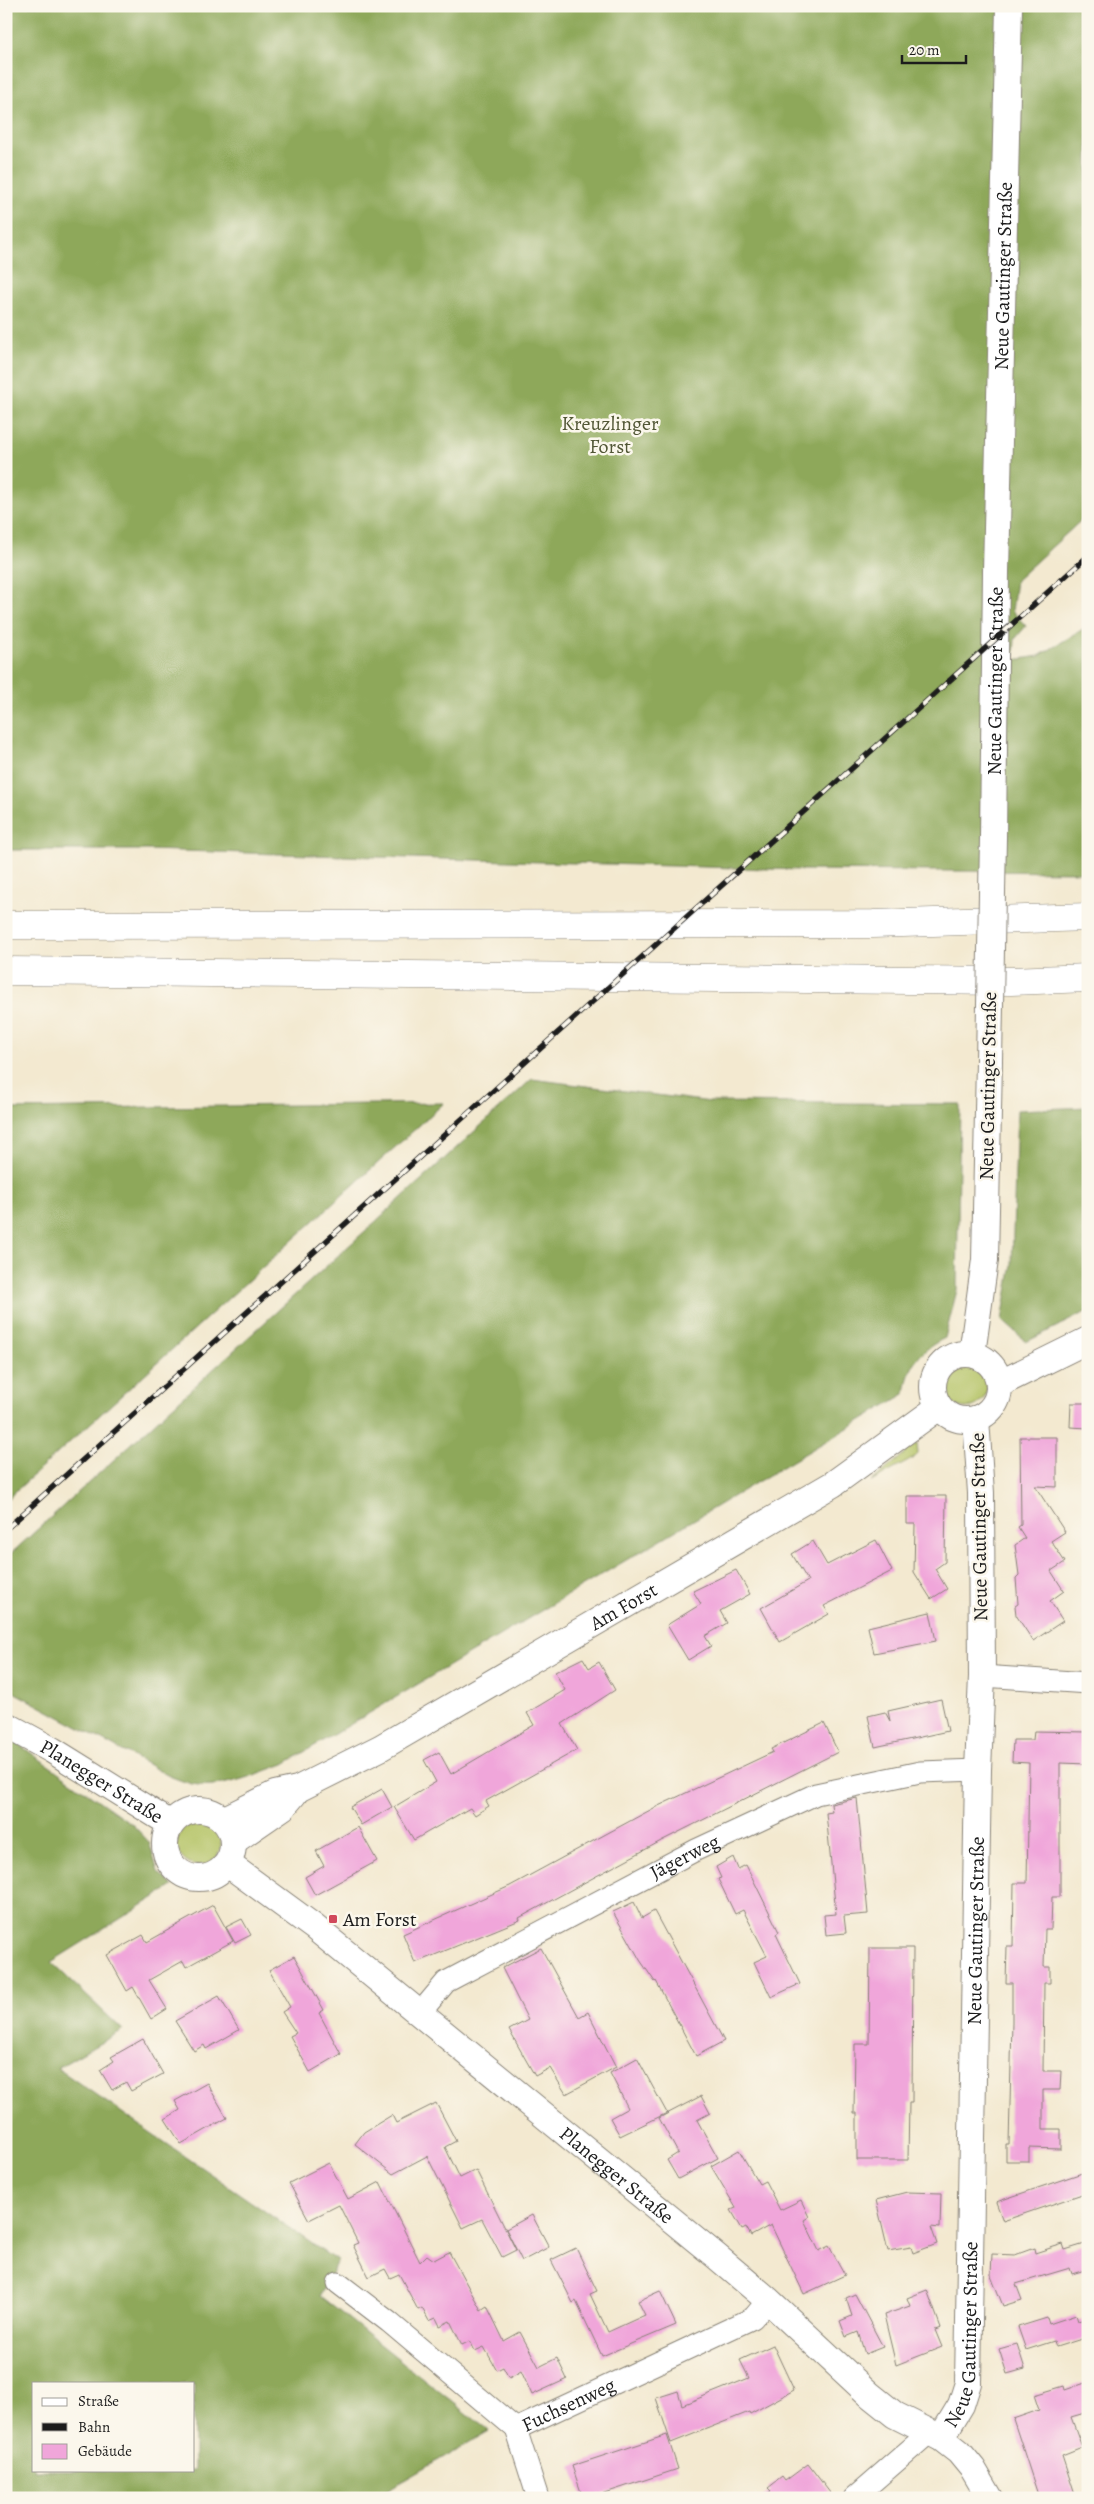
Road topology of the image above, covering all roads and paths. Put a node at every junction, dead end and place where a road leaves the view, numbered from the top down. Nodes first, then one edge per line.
1 (1009, 6) edge
2 (1088, 917) edge
3 (13, 924) edge
4 (6, 971) edge
5 (1088, 978) edge
6 (1088, 1340) edge
7 (972, 1354) junction
8 (999, 1384) junction
9 (939, 1407) junction
10 (976, 1419) junction
11 (982, 1676) junction
12 (1088, 1683) edge
13 (6, 1725) edge
14 (978, 1770) junction
15 (171, 1824) junction
16 (228, 1842) junction
17 (420, 2013) junction
18 (338, 2282) dead end
19 (768, 2300) junction
20 (516, 2429) junction
21 (936, 2435) junction
22 (538, 2498) edge
23 (854, 2498) edge
24 (990, 2498) edge

1 - 7 street, Neue Gautinger Straße, bridge
2 - 3 highway
4 - 5 highway
6 - 8 street
7 - 8 street
7 - 9 street
8 - 10 street, Neue Gautinger Straße
9 - 10 street, Neue Gautinger Straße
9 - 16 street, Am Forst
10 - 11 street, Neue Gautinger Straße
11 - 12 street
11 - 14 street, Neue Gautinger Straße
13 - 15 street, Planegger Straße
14 - 17 street, Jägerweg
14 - 21 street, Neue Gautinger Straße
15 - 16 street, Planegger Straße
15 - 16 street, Planegger Straße
16 - 17 street, Planegger Straße
17 - 19 street, Planegger Straße
18 - 20 street, Fuchsenweg
19 - 20 street, Fuchsenweg
19 - 21 street, Planegger Straße
20 - 22 street
21 - 23 street
21 - 24 street, Planegger Straße

